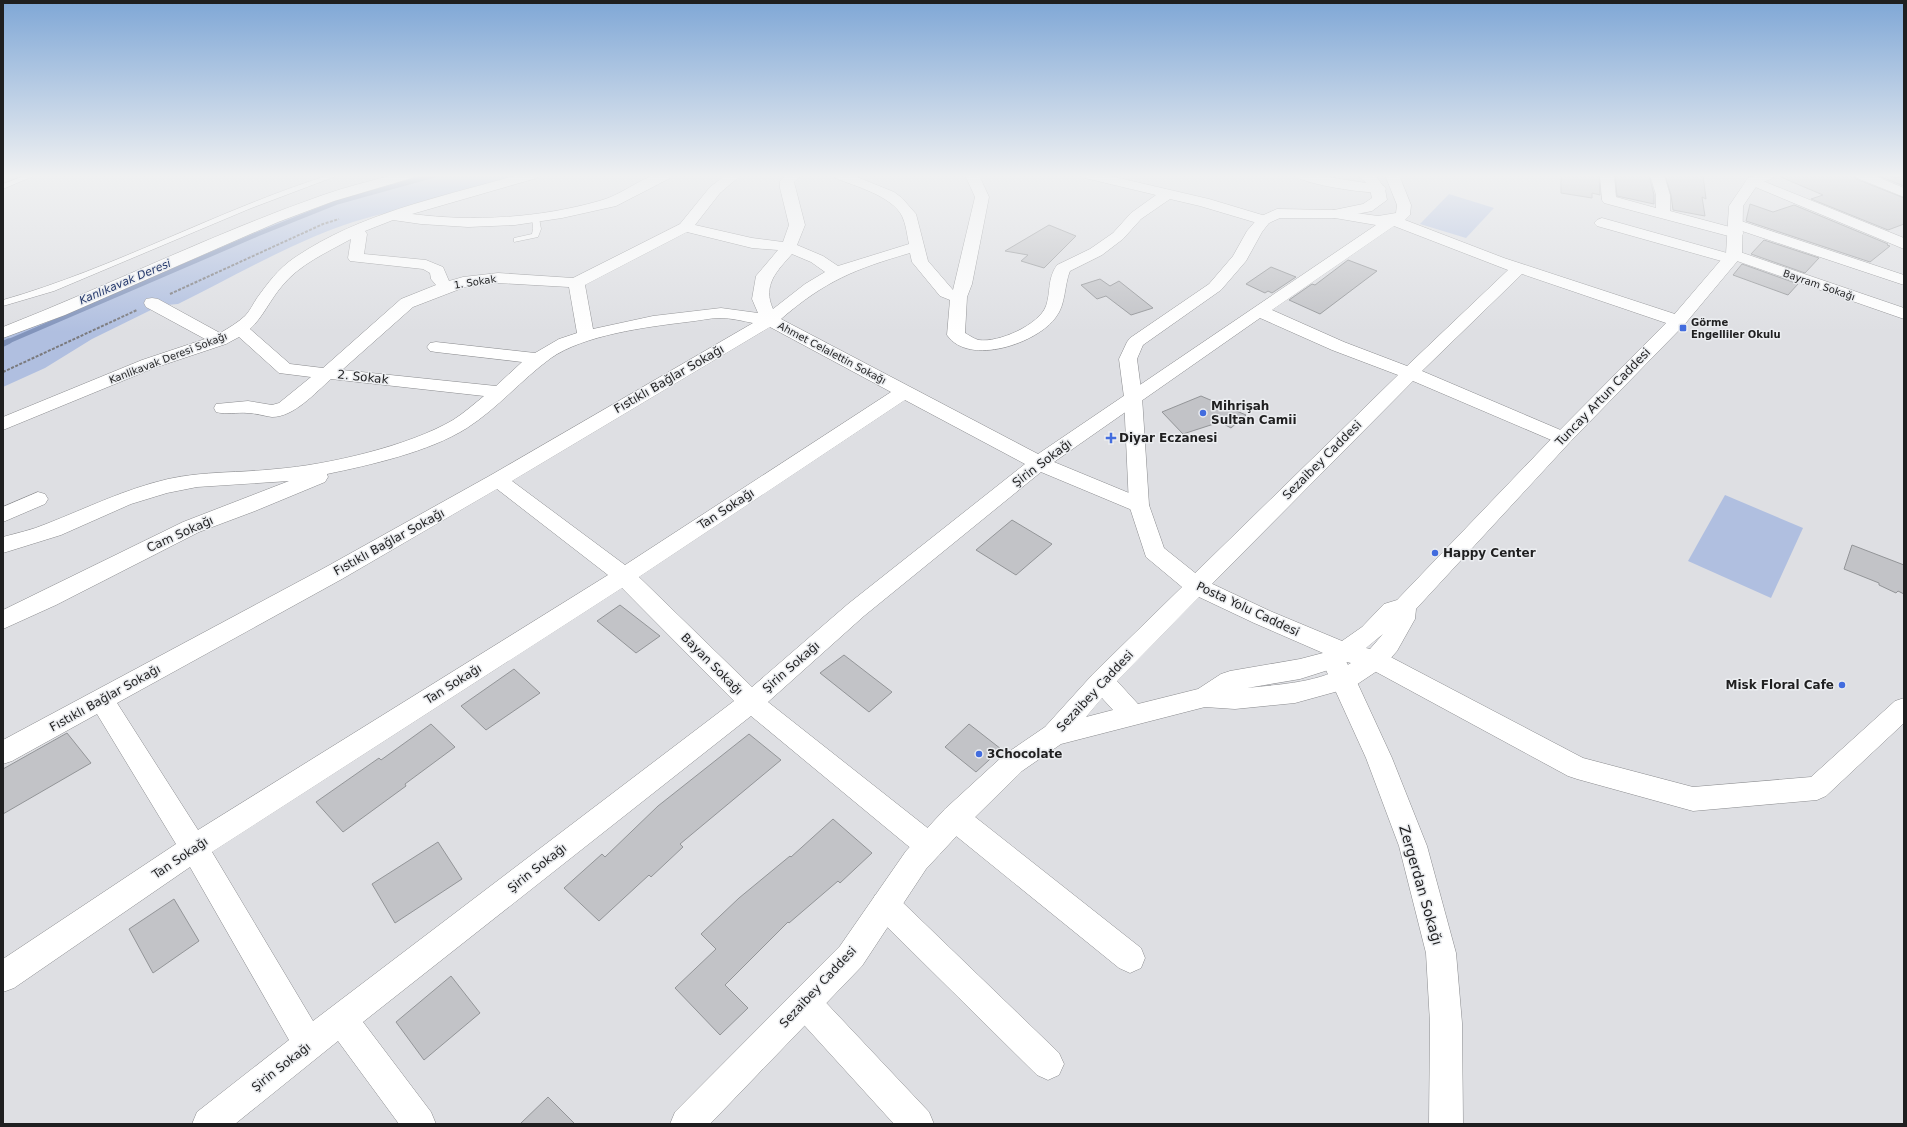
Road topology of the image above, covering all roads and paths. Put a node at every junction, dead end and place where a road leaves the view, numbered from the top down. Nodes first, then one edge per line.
1 (197, 228) edge
2 (227, 228) edge
3 (253, 228) edge
4 (315, 228) edge
5 (344, 228) edge
6 (353, 228) edge
7 (537, 228) edge
8 (684, 228) edge
9 (687, 228) edge
10 (796, 228) edge
11 (912, 228) edge
12 (976, 228) edge
13 (1126, 228) edge
14 (1258, 228) edge
15 (1382, 228) edge
16 (1403, 228) edge
17 (1620, 228) edge
18 (1736, 228) joint
19 (1868, 228) edge
20 (517, 240) dead end
21 (1904, 244) edge
22 (917, 246) junction
23 (789, 247) junction
24 (1732, 257) junction
25 (1518, 269) junction
26 (836, 272) junction
27 (1904, 280) edge
28 (576, 283) junction
29 (446, 288) junction
30 (959, 296) junction
31 (3, 303) edge
32 (152, 303) junction
33 (1259, 311) junction
34 (1904, 314) edge
35 (3, 320) edge
36 (770, 320) junction
37 (1678, 321) junction
38 (240, 329) junction
39 (3, 333) edge
40 (586, 336) junction
41 (220, 340) junction
42 (436, 347) dead end
43 (538, 359) junction
44 (3, 372) edge
45 (328, 373) junction
46 (1410, 373) junction
47 (501, 392) junction
48 (904, 392) junction
49 (1133, 397) junction
50 (223, 408) dead end
51 (3, 424) edge
52 (1563, 438) junction
53 (364, 460) junction
54 (1039, 463) junction
55 (498, 480) junction
56 (38, 499) dead end
57 (1139, 505) junction
58 (3, 515) edge
59 (3, 545) edge
60 (624, 576) junction
61 (1196, 586) junction
62 (1405, 606) junction
63 (3, 620) edge
64 (1375, 660) junction
65 (1341, 664) junction
66 (1102, 681) junction
67 (101, 699) junction
68 (751, 702) junction
69 (1904, 708) edge
70 (1133, 715) junction
71 (1054, 735) junction
72 (3, 753) edge
73 (955, 818) junction
74 (929, 846) junction
75 (194, 848) junction
76 (885, 905) junction
77 (1130, 958) dead end
78 (3, 977) edge
79 (805, 1004) junction
80 (341, 1019) junction
81 (310, 1045) junction
82 (1048, 1064) dead end
83 (695, 1121) edge
84 (209, 1124) edge
85 (419, 1124) edge
86 (917, 1124) edge
87 (1446, 1124) edge

1 - 31 lane
2 - 35 street
3 - 39 street
4 - 32 path
5 - 38 street, Kanlikavak Deresi Sokağı
6 - 29 street
7 - 20 lane
8 - 28 street
9 - 23 street
10 - 23 street, Ahmet Celalettin Sokağı
11 - 22 street
12 - 30 street
13 - 30 street
14 - 49 street, Posta Yolu Caddesi
15 - 33 street, Şirin Sokağı
16 - 25 street
17 - 24 street, Bayram Sokağı
18 - 24 street
18 - 27 street
19 - 21 street
22 - 26 street, Fıstıklı Bağlar Sokağı
22 - 30 street
23 - 26 street
23 - 36 street, Ahmet Celalettin Sokağı
24 - 34 street, Bayram Sokağı
24 - 37 street, Tuncay Artun Caddesi
25 - 37 street
25 - 46 street, Sezaibey Caddesi
26 - 36 street, Fıstıklı Bağlar Sokağı
28 - 29 street, 1. Sokak
28 - 40 street
29 - 45 street, 1. Sokak
32 - 41 street
32 - 44 path
33 - 46 street
33 - 49 street, Şirin Sokağı
36 - 40 street
36 - 48 street, Ahmet Celalettin Sokağı
36 - 55 street, Fıstıklı Bağlar Sokağı
37 - 52 street, Tuncay Artun Caddesi
38 - 41 street, Kanlikavak Deresi Sokağı
38 - 45 street, 2. Sokak
40 - 43 street
41 - 51 street, Kanlikavak Deresi Sokağı
42 - 43 street
43 - 47 street
45 - 47 street, 2. Sokak
45 - 50 street, 1. Sokak
46 - 52 street
46 - 61 street, Sezaibey Caddesi
47 - 53 street
48 - 54 street, Ahmet Celalettin Sokağı
48 - 60 street, Tan Sokağı
49 - 54 street, Şirin Sokağı
49 - 57 street, Posta Yolu Caddesi
52 - 62 street, Tuncay Artun Caddesi
53 - 59 street
53 - 63 street, Cam Sokağı
54 - 57 street, Ahmet Celalettin Sokağı
54 - 68 street, Şirin Sokağı
55 - 60 street, Bayan Sokağı
55 - 67 street, Fıstıklı Bağlar Sokağı
56 - 58 street
57 - 61 street, Posta Yolu Caddesi
60 - 68 street, Bayan Sokağı
60 - 75 street, Tan Sokağı
61 - 65 street, Posta Yolu Caddesi
61 - 66 street, Sezaibey Caddesi
62 - 64 street
62 - 65 street
64 - 65 street
64 - 69 street
65 - 70 street
65 - 87 street, Zergerdan Sokağı
66 - 70 street
66 - 71 street, Sezaibey Caddesi
67 - 72 street, Fıstıklı Bağlar Sokağı
67 - 75 street
68 - 74 street, Bayan Sokağı
68 - 80 street, Şirin Sokağı
70 - 71 street
71 - 73 street, Sezaibey Caddesi
73 - 74 street, Sezaibey Caddesi
73 - 77 street
74 - 76 street, Sezaibey Caddesi
75 - 78 street, Tan Sokağı
75 - 81 street
76 - 79 street, Sezaibey Caddesi
76 - 82 street
79 - 83 street, Sezaibey Caddesi
79 - 86 street
80 - 81 street, Şirin Sokağı
80 - 85 street
81 - 84 street, Şirin Sokağı

